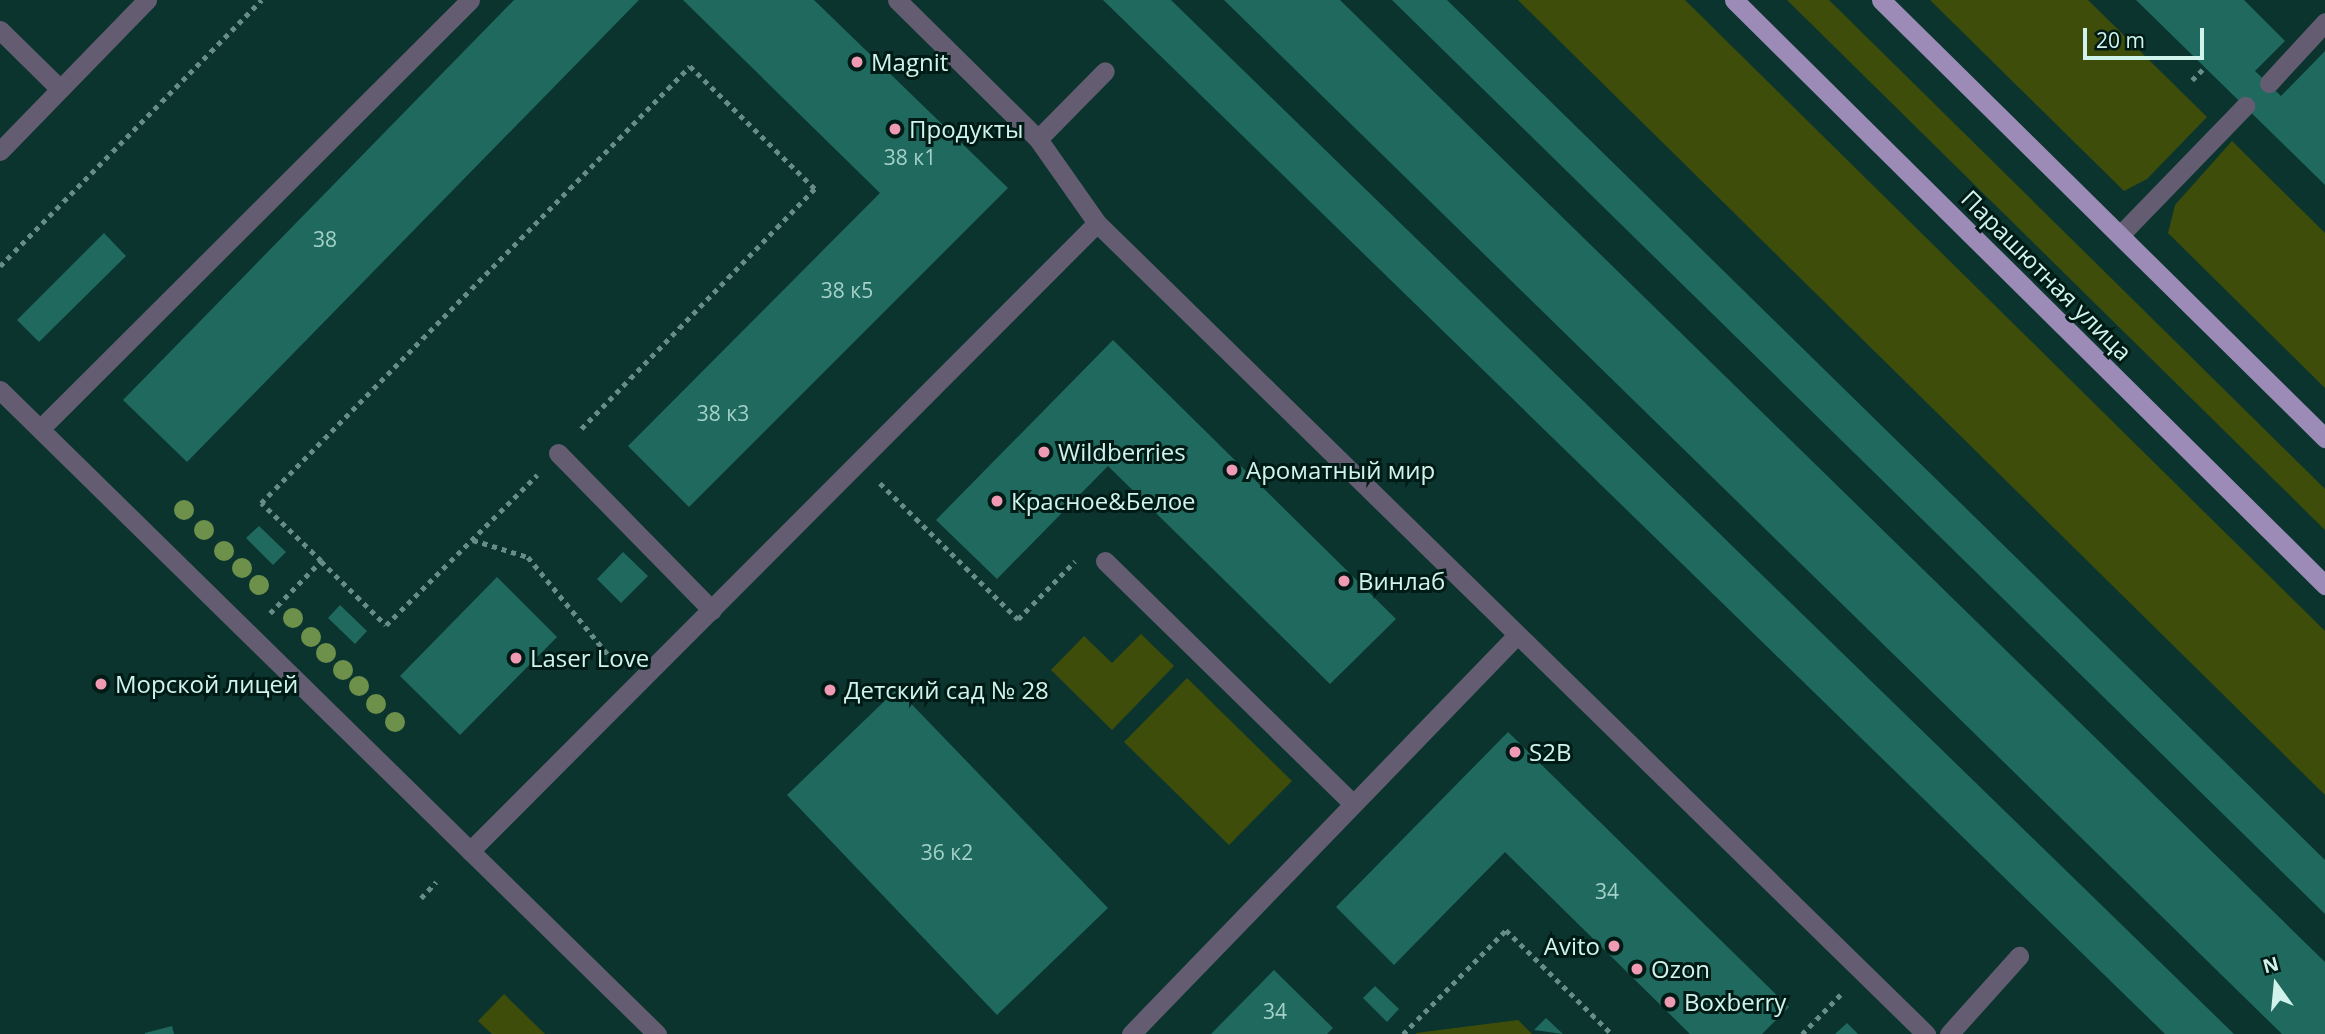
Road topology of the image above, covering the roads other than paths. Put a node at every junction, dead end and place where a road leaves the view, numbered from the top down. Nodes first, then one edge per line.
1 (147, 0) edge
2 (470, 0) edge
3 (897, 0) edge
4 (1734, 0) edge
5 (1881, 0) edge
6 (2325, 22) edge
7 (0, 30) edge
8 (1105, 71) dead end
9 (2269, 83) dead end
10 (60, 89) junction
11 (2245, 106) dead end
12 (1038, 139) junction
13 (0, 151) edge
14 (1097, 223) junction
15 (2120, 235) junction
16 (0, 390) edge
17 (41, 428) junction
18 (2325, 438) edge
19 (558, 453) road end
20 (1105, 561) dead end
21 (2325, 585) edge
22 (712, 610) junction
23 (1515, 637) junction
24 (1353, 804) junction
25 (470, 851) junction
26 (2019, 956) dead end
27 (657, 1034) edge
28 (1130, 1034) edge
29 (1926, 1034) edge
30 (1949, 1034) edge

1 - 10 lane
2 - 17 lane
3 - 12 lane
4 - 21 main road, Парашютная улица
5 - 15 main road
6 - 9 lane
7 - 10 lane
8 - 12 lane
10 - 13 lane
11 - 15 lane
12 - 14 lane
14 - 22 lane
14 - 23 lane
15 - 18 main road
16 - 17 lane
17 - 25 lane
19 - 22 lane
20 - 24 lane
22 - 25 lane
23 - 24 lane
23 - 29 lane
24 - 28 lane
25 - 27 lane
26 - 30 lane

